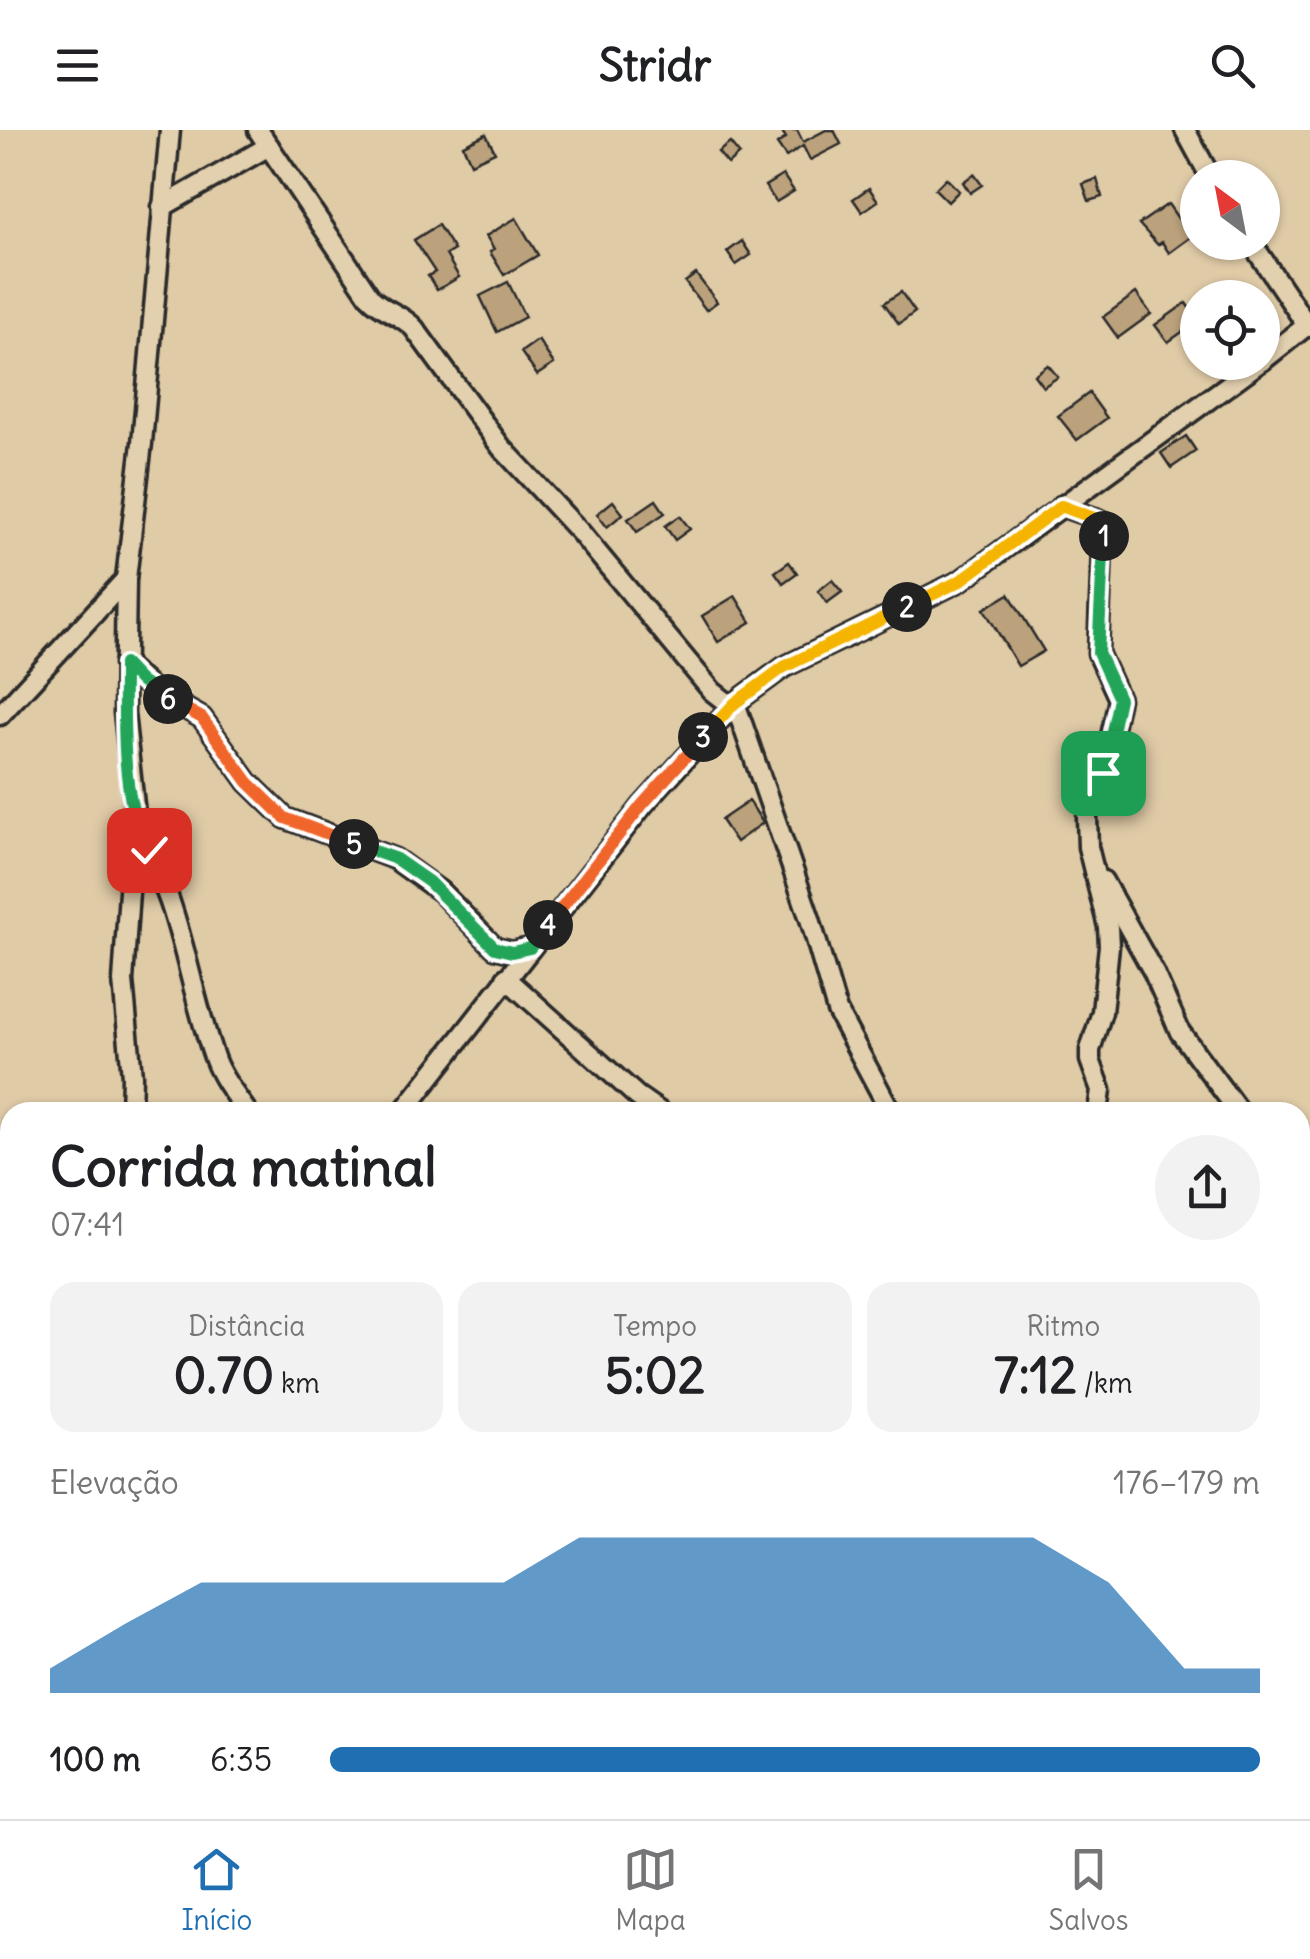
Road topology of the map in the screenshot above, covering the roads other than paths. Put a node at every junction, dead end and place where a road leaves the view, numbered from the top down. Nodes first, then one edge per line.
1 (170, 130) edge
2 (1185, 130) edge
3 (263, 138) edge
4 (1201, 160) edge
5 (162, 207) junction
6 (1264, 260) edge
7 (1309, 325) edge
8 (1280, 348) edge
9 (1238, 380) edge
10 (1061, 506) junction
11 (126, 579) junction
12 (124, 664) junction
13 (735, 703) junction
14 (0, 715) edge
15 (137, 832) junction
16 (1090, 858) junction
17 (530, 948) junction
18 (506, 978) junction
19 (132, 1102) edge
20 (241, 1102) edge
21 (411, 1102) edge
22 (646, 1102) edge
23 (886, 1102) edge
24 (1100, 1102) edge
25 (1232, 1102) edge

1 - 5 street
2 - 4 street
3 - 5 street
3 - 13 street
5 - 11 street
6 - 7 street
7 - 8 street
9 - 10 street
10 - 13 street
10 - 16 street
11 - 12 street
11 - 14 street
12 - 15 street
12 - 17 street
13 - 17 street
13 - 23 street
15 - 19 street
15 - 20 street
16 - 24 street
16 - 25 street
17 - 18 street
18 - 21 street
18 - 22 street

